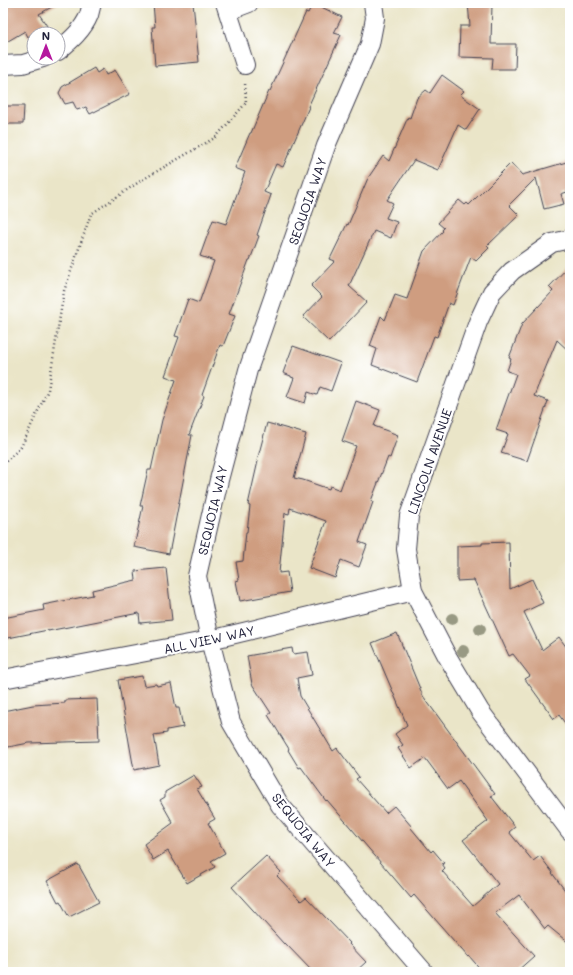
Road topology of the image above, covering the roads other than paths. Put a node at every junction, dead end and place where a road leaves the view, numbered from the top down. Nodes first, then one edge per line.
1 (92, 3) edge
2 (248, 3) edge
3 (373, 3) edge
4 (227, 7) edge
5 (66, 45) edge
6 (26, 63) edge
7 (3, 65) edge
8 (245, 66) road end
9 (570, 239) edge
10 (413, 591) junction
11 (210, 640) junction
12 (3, 679) edge
13 (570, 831) edge
14 (424, 972) edge

1 - 5 street
2 - 4 street
3 - 11 street, SEQUOIA WAY
4 - 8 street
6 - 7 street
9 - 10 street, LINCOLN AVENUE
10 - 11 street, ALL VIEW WAY
10 - 13 street, LINCOLN AVENUE
11 - 12 street, ALL VIEW WAY
11 - 14 street, SEQUOIA WAY

